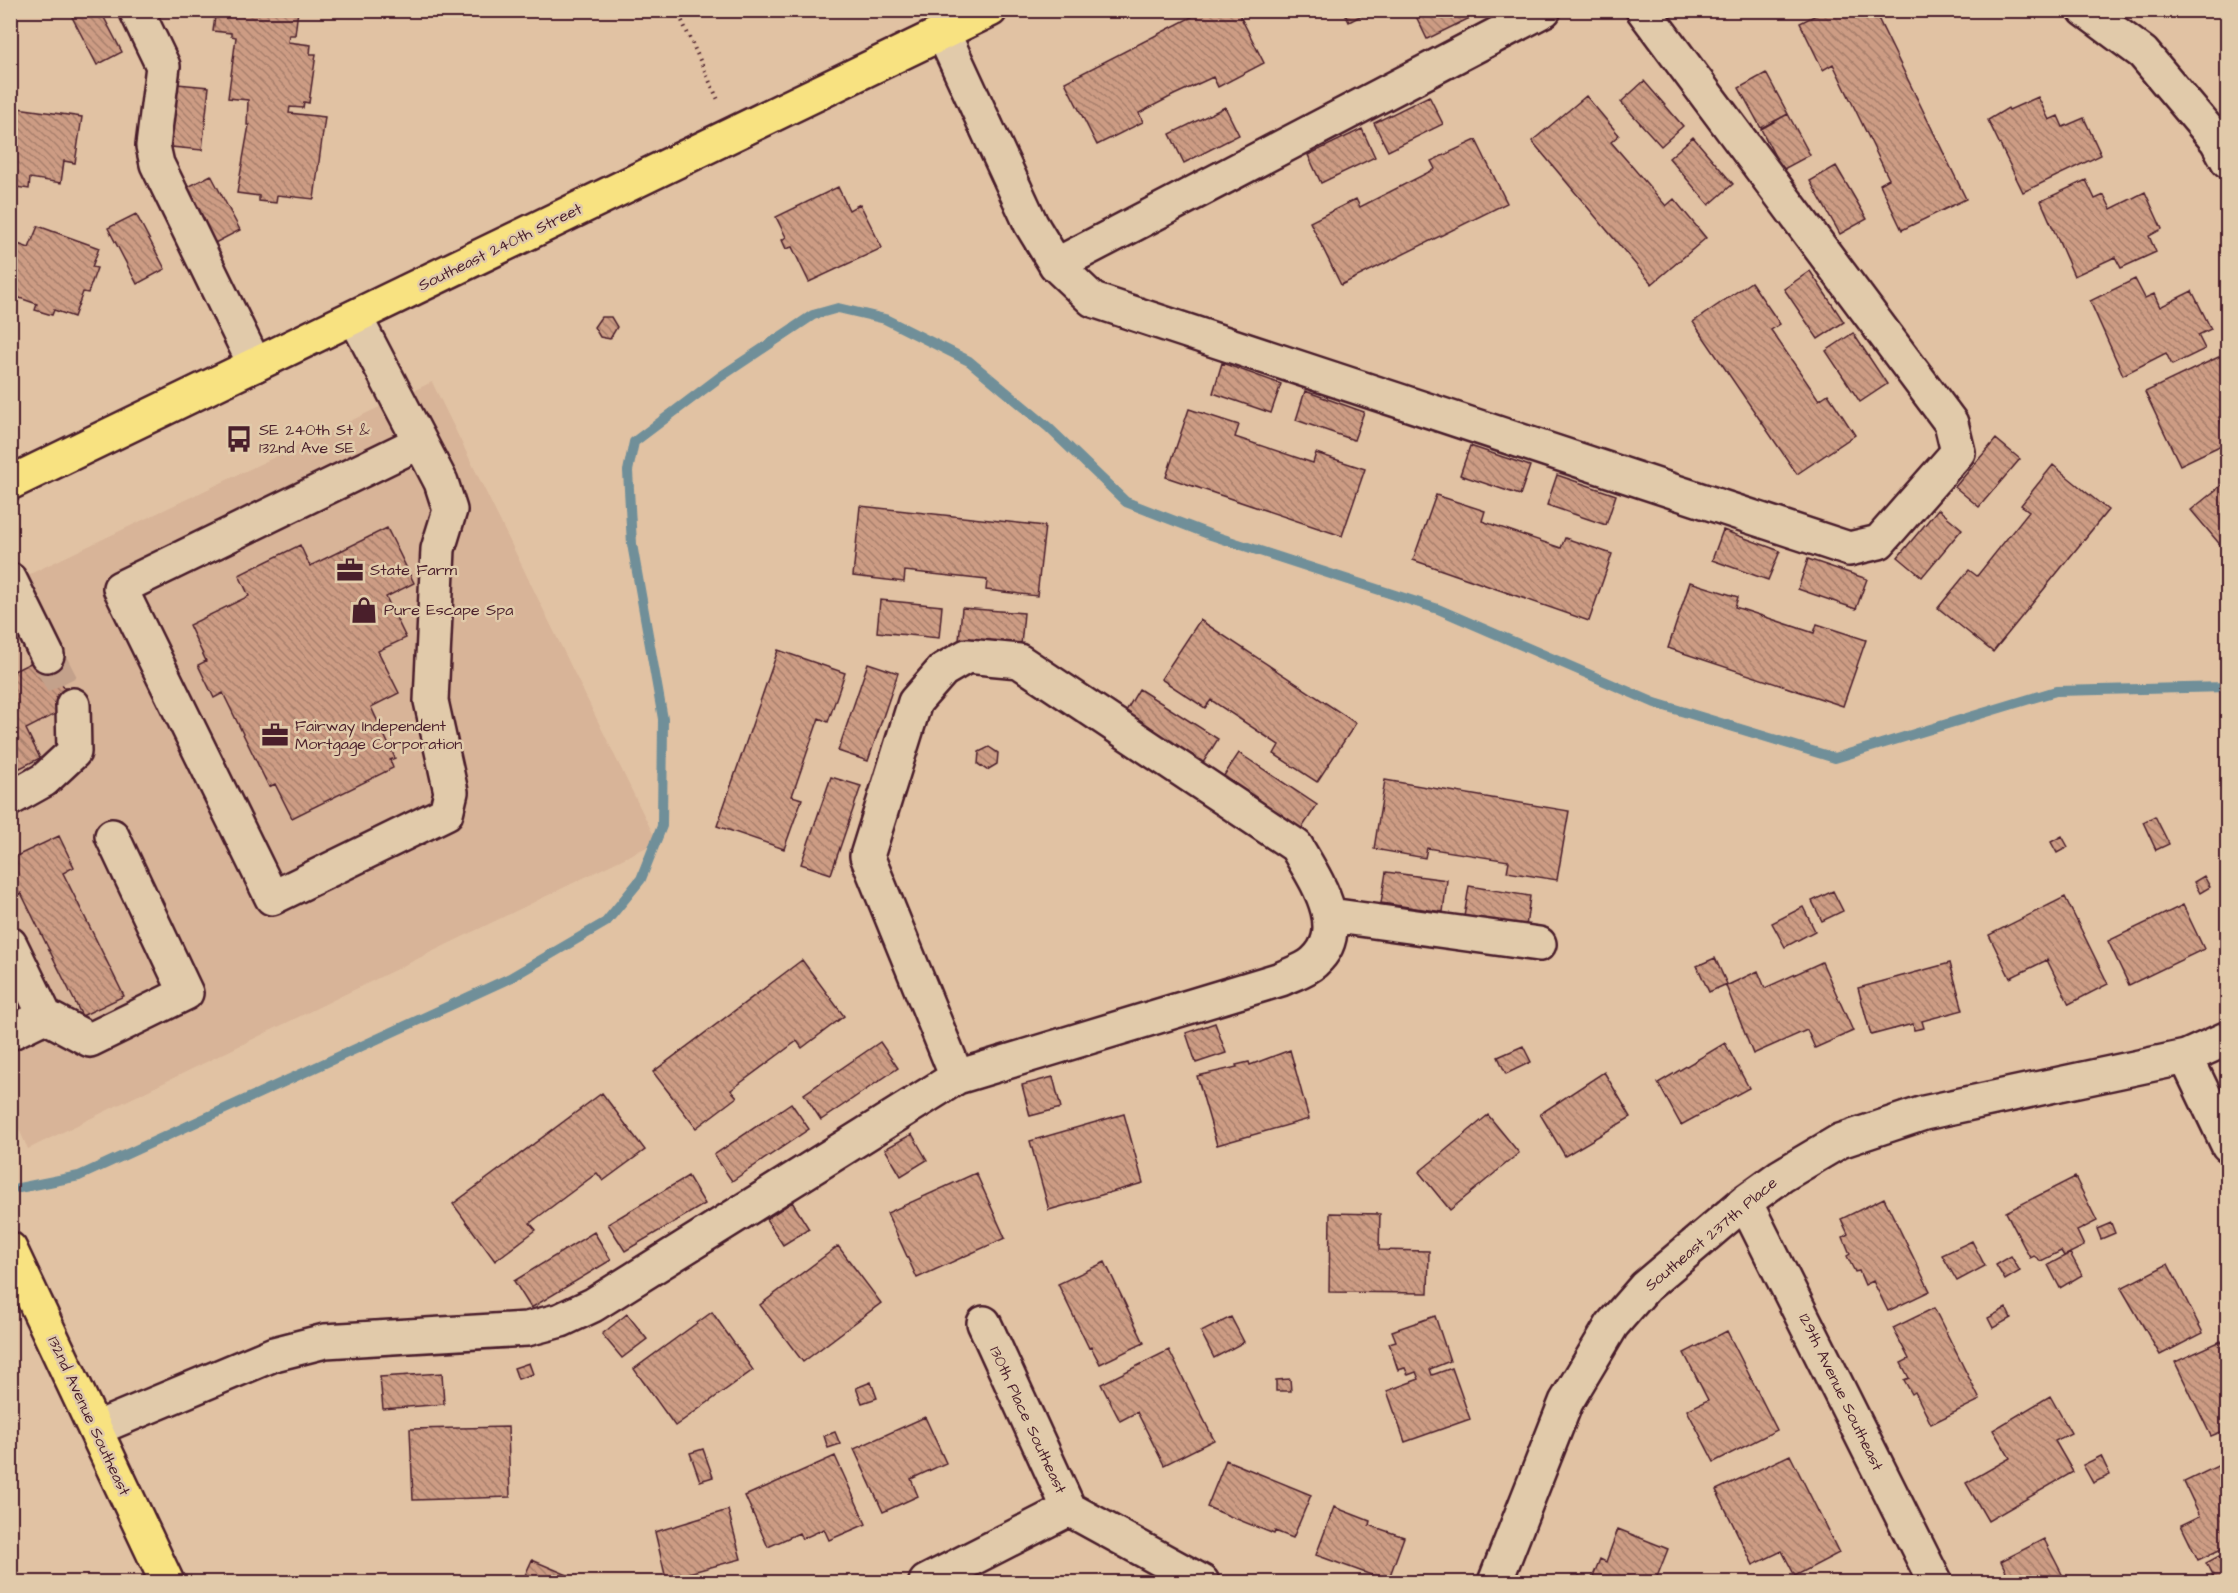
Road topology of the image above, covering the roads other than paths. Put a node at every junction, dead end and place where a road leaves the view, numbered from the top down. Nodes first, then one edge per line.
1 (136, 10) edge
2 (990, 10) edge
3 (1544, 10) edge
4 (1643, 10) edge
5 (2085, 10) edge
6 (943, 33) junction
7 (2228, 161) edge
8 (1056, 265) junction
9 (355, 316) junction
10 (255, 365) junction
11 (420, 442) junction
12 (10, 483) edge
13 (10, 580) edge
14 (20, 623) edge
15 (47, 655) tunnel mouth
16 (73, 705) tunnel mouth
17 (10, 799) edge
18 (112, 836) dead end
19 (1330, 915) junction
20 (10, 944) edge
21 (1539, 944) dead end
22 (45, 1016) junction
23 (10, 1033) edge
24 (2228, 1038) edge
25 (2186, 1057) junction
26 (957, 1077) junction
27 (2228, 1145) edge
28 (1745, 1202) junction
29 (10, 1249) edge
30 (984, 1323) dead end
31 (95, 1429) junction
32 (1069, 1509) junction
33 (167, 1582) edge
34 (926, 1582) edge
35 (1202, 1582) edge
36 (1495, 1582) edge
37 (1935, 1582) edge

1 - 10 street
2 - 6 main road, Southeast 240th Street
3 - 8 street
4 - 8 street
5 - 7 street
6 - 8 street
6 - 9 main road, Southeast 240th Street
9 - 10 main road, Southeast 240th Street
9 - 11 street
10 - 12 main road, Southeast 240th Street
11 - 11 street
13 - 14 street
14 - 15 street
16 - 17 street
18 - 22 street
19 - 21 street
19 - 26 street
19 - 26 street
20 - 22 street
22 - 23 street
24 - 25 street, Southeast 237th Place
25 - 27 street
25 - 28 street, Southeast 237th Place
26 - 31 street
28 - 36 street, Southeast 237th Place
28 - 37 street, 129th Avenue Southeast
29 - 31 main road, 132nd Avenue Southeast
30 - 32 street, 130th Place Southeast
31 - 33 main road, 132nd Avenue Southeast
32 - 34 street
32 - 35 street, 130th Place Southeast

